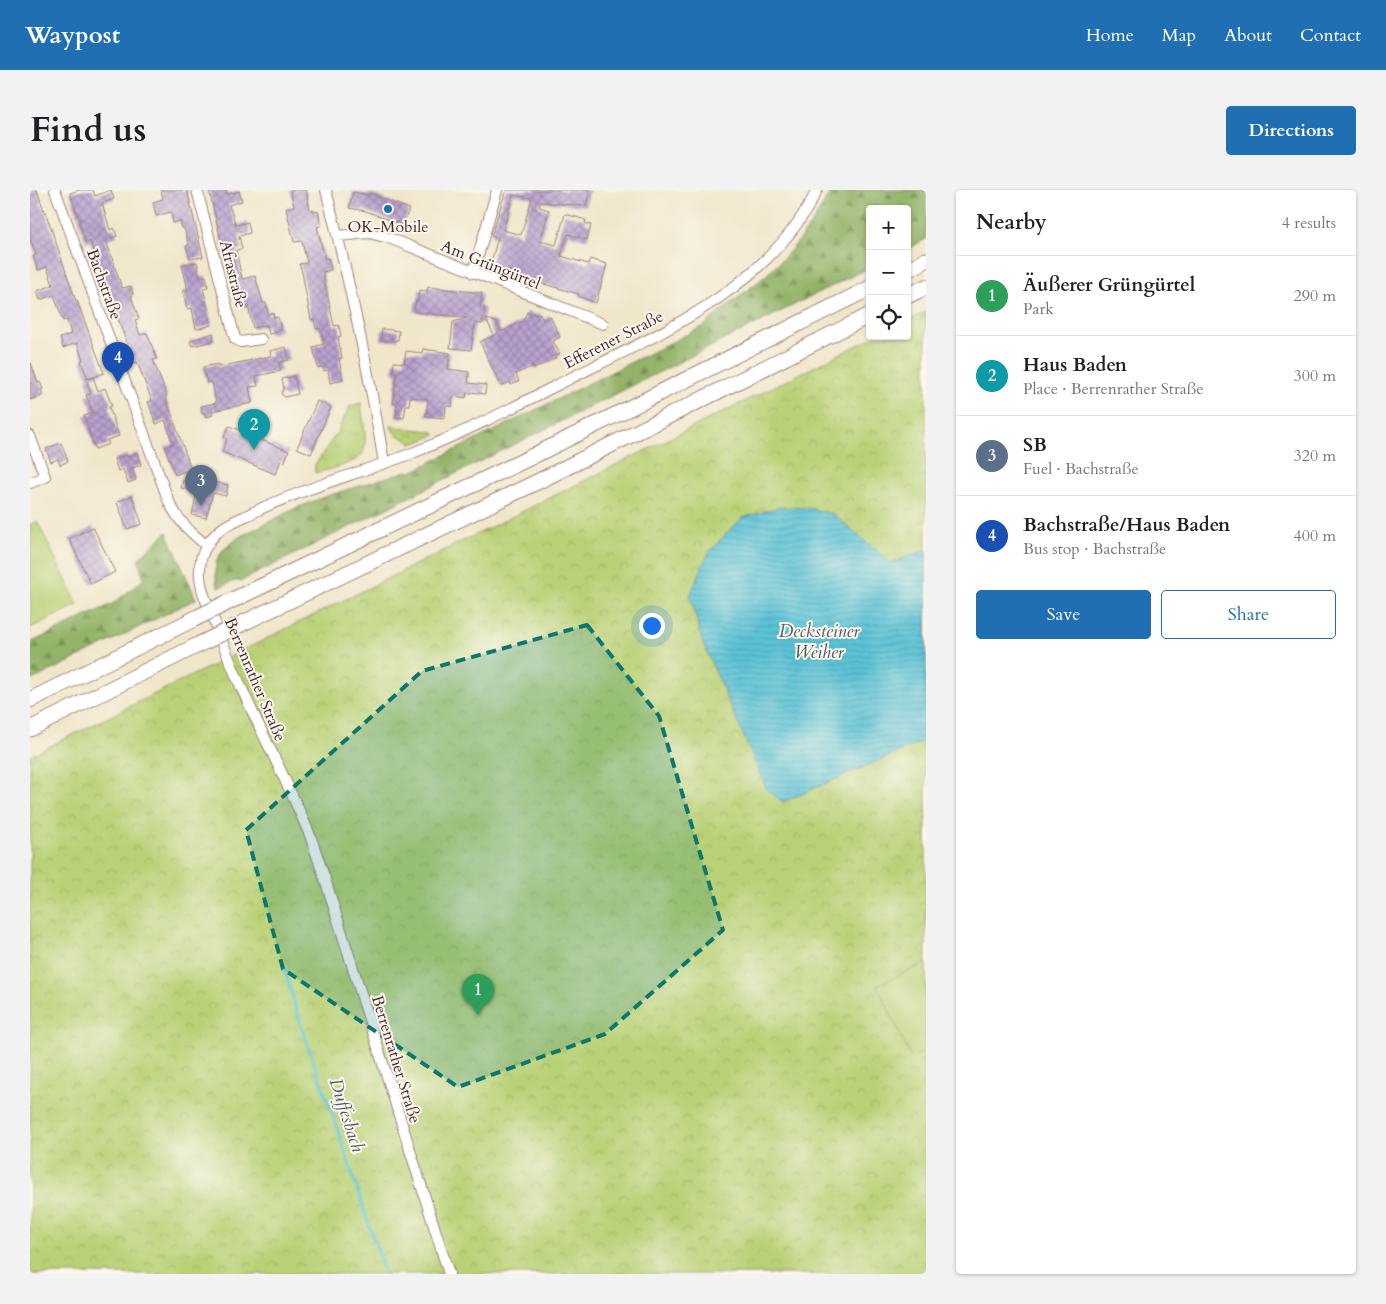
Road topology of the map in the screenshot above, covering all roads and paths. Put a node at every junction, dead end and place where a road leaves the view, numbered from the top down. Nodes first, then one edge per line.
1 (55, 190) edge
2 (198, 190) edge
3 (326, 190) edge
4 (496, 190) edge
5 (817, 190) edge
6 (338, 236) junction
7 (926, 260) edge
8 (911, 268) edge
9 (473, 273) junction
10 (926, 287) edge
11 (866, 290) edge
12 (909, 295) edge
13 (866, 317) edge
14 (603, 324) dead end
15 (260, 339) dead end
16 (30, 436) edge
17 (384, 463) junction
18 (30, 483) edge
19 (207, 546) junction
20 (30, 700) edge
21 (30, 729) edge
22 (449, 1274) edge

1 - 19 street, Bachstraße
2 - 15 street, Afrastraße
3 - 6 street
4 - 9 street
5 - 17 street, Efferener Straße
6 - 9 street, Am Grüngürtel
6 - 17 street
7 - 8 highway
9 - 14 street, Am Grüngürtel
10 - 12 highway
11 - 20 highway, bridge
13 - 21 highway, bridge
16 - 18 street
17 - 19 street, Berrenrather Straße
19 - 22 street, Berrenrather Straße

